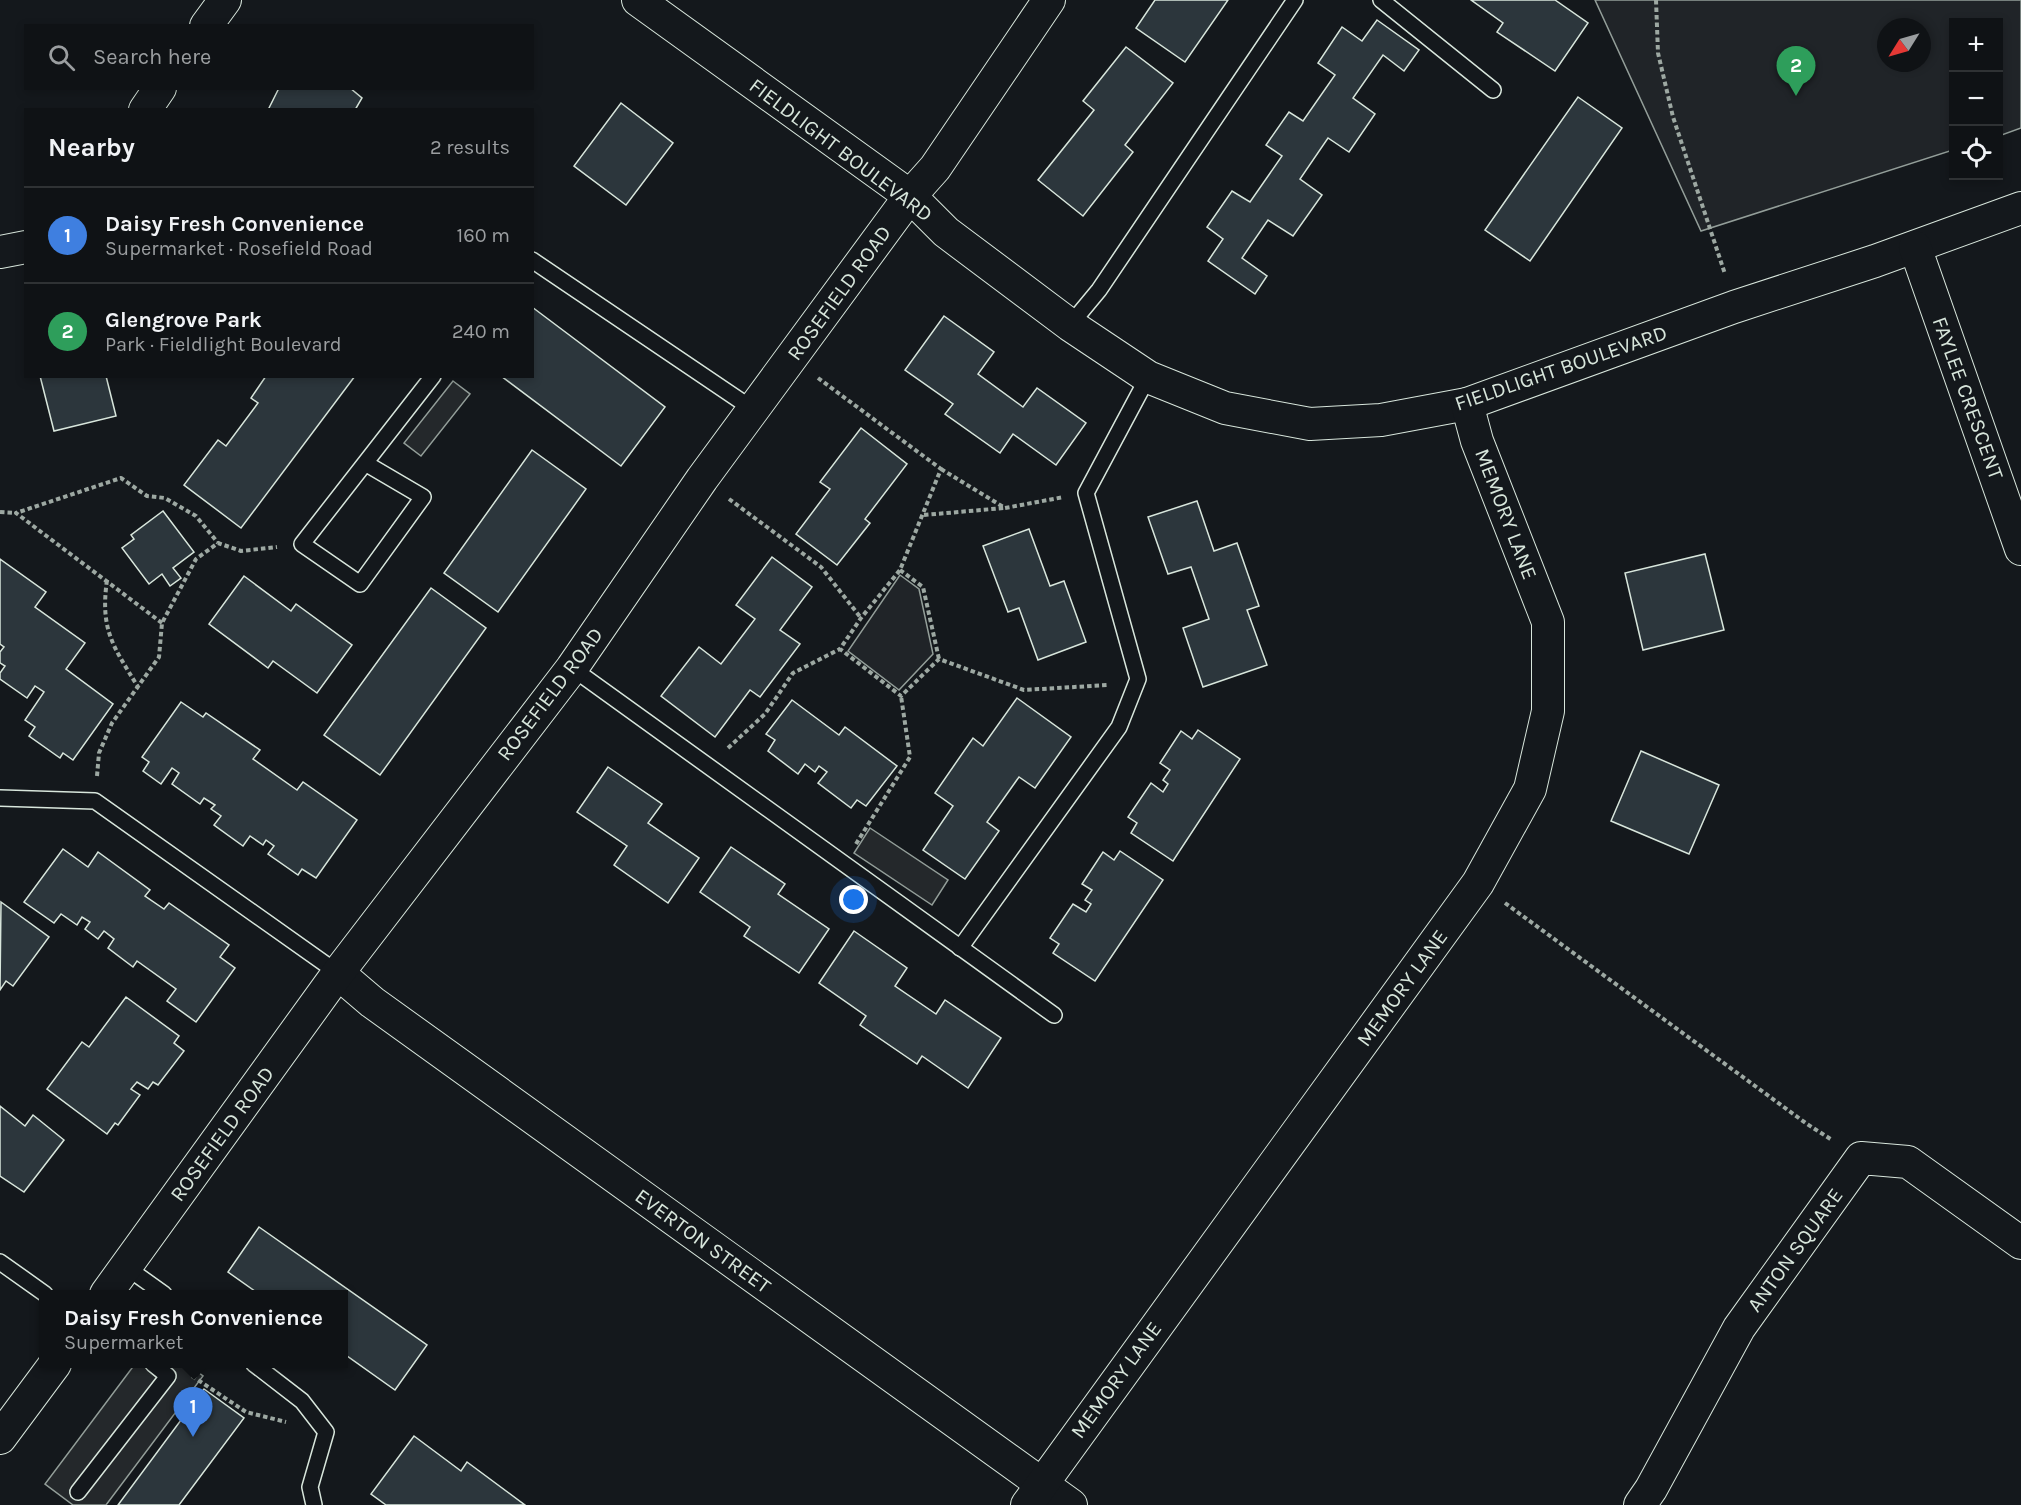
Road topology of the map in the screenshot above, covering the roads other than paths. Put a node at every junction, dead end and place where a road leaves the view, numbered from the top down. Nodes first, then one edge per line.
1 (225, 0) edge
2 (638, 0) edge
3 (1049, 0) edge
4 (1295, 0) edge
5 (1381, 0) edge
6 (208, 24) edge
7 (159, 90) edge
8 (1493, 90) dead end
9 (146, 108) edge
10 (910, 196) junction
11 (2021, 208) edge
12 (24, 247) edge
13 (1915, 247) junction
14 (0, 252) edge
15 (534, 261) edge
16 (1070, 325) junction
17 (1148, 377) junction
18 (431, 378) edge
19 (1467, 404) junction
20 (754, 410) junction
21 (365, 462) junction
22 (2021, 549) edge
23 (572, 668) junction
24 (0, 798) edge
25 (960, 948) junction
26 (338, 973) junction
27 (1054, 1015) dead end
28 (2021, 1243) edge
29 (0, 1262) edge
30 (126, 1268) junction
31 (39, 1290) edge
32 (109, 1290) edge
33 (158, 1290) edge
34 (52, 1368) edge
35 (158, 1368) edge
36 (259, 1368) edge
37 (0, 1438) edge
38 (78, 1492) dead end
39 (1034, 1494) edge
40 (314, 1505) edge
41 (1071, 1505) edge
42 (1640, 1505) edge

1 - 6 street
2 - 10 street, FIELDLIGHT BOULEVARD
3 - 10 street, ROSEFIELD ROAD
4 - 16 lane
5 - 8 lane
7 - 9 street
10 - 16 street, FIELDLIGHT BOULEVARD
10 - 20 street, ROSEFIELD ROAD
11 - 13 street, FIELDLIGHT BOULEVARD
12 - 14 street
13 - 19 street, FIELDLIGHT BOULEVARD
13 - 22 street, FAYLEE CRESCENT
15 - 20 lane
16 - 17 street, FIELDLIGHT BOULEVARD
17 - 19 street, FIELDLIGHT BOULEVARD
17 - 25 lane
18 - 21 lane
19 - 39 street, MEMORY LANE
20 - 23 street, ROSEFIELD ROAD
21 - 21 lane
23 - 25 lane
23 - 26 street, ROSEFIELD ROAD
24 - 26 lane
25 - 27 lane
26 - 30 street, ROSEFIELD ROAD
26 - 39 street, EVERTON STREET
28 - 42 street, ANTON SQUARE
29 - 31 lane
30 - 32 street, ROSEFIELD ROAD
30 - 33 lane
34 - 37 street
35 - 38 lane
36 - 40 lane
39 - 41 street, EVERTON STREET

